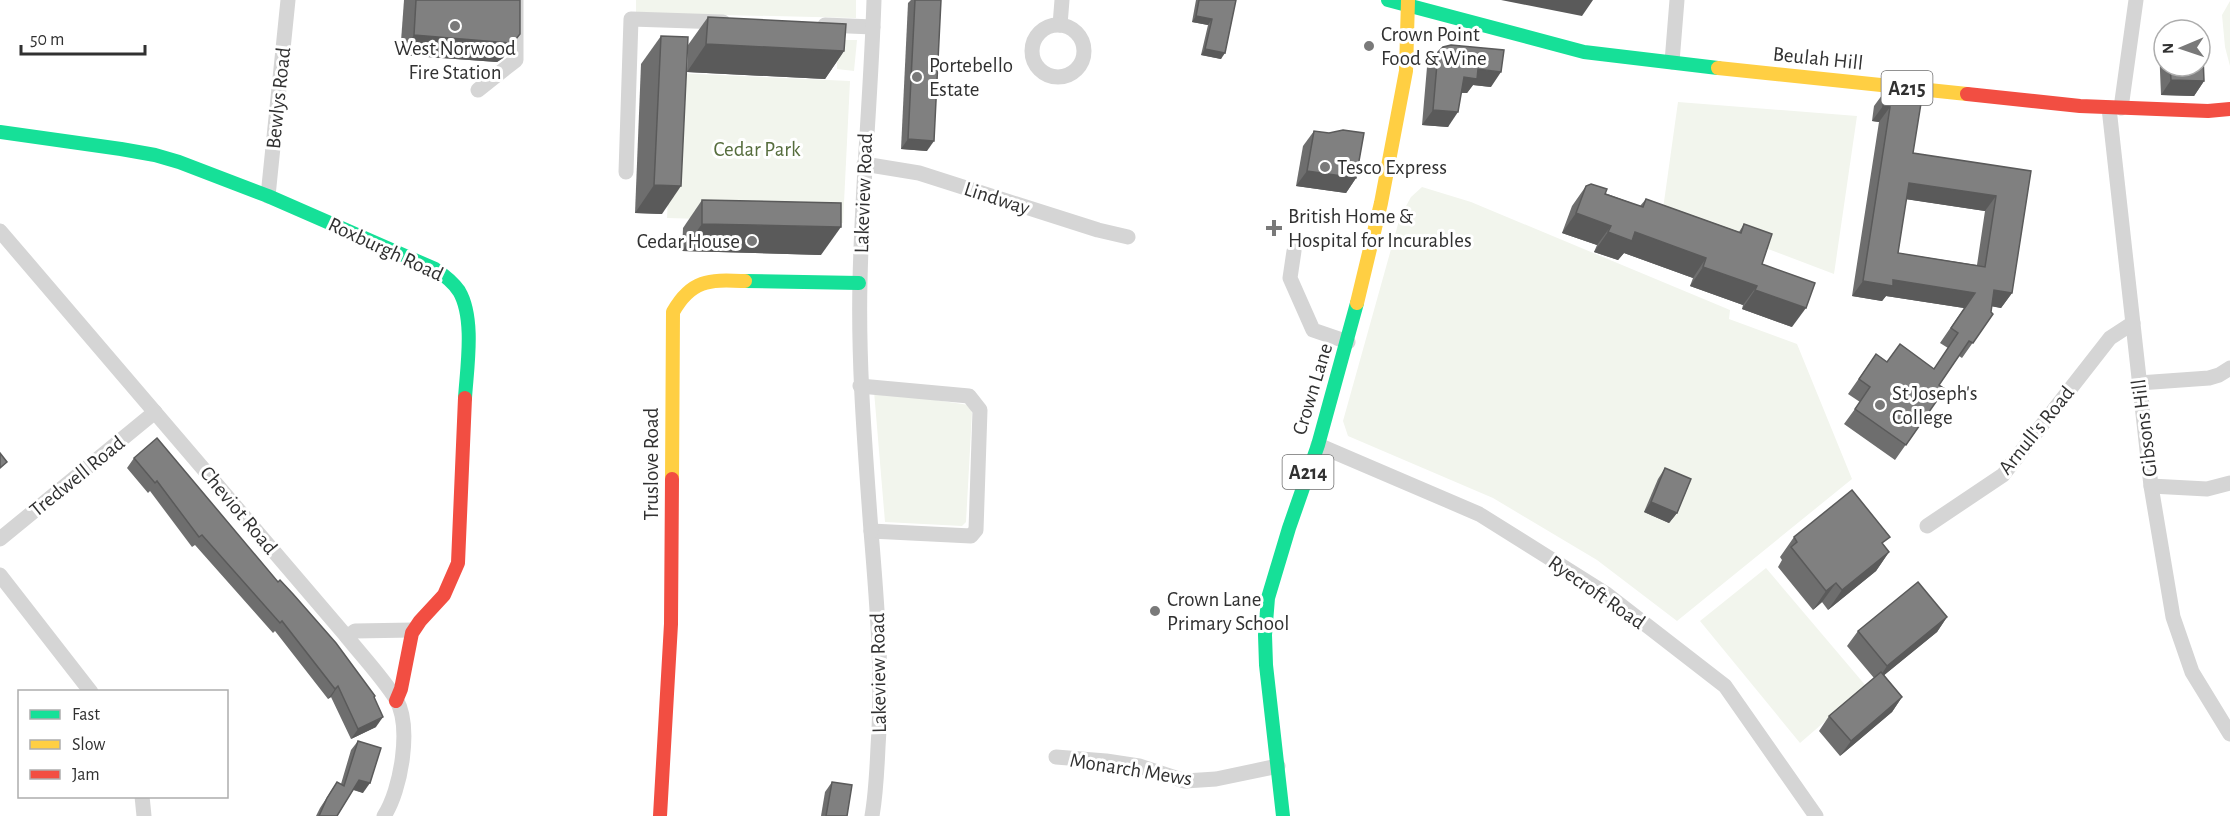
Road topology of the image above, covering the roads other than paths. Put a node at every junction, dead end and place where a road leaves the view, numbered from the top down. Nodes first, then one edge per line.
1 (288, 0) edge
2 (516, 0) edge
3 (874, 0) edge
4 (1062, 0) edge
5 (1388, 0) edge
6 (1677, 0) edge
7 (2136, 0) edge
8 (1408, 3) edge
9 (736, 23) edge
10 (806, 25) edge
11 (1060, 25) dead end
12 (873, 27) junction
13 (1672, 62) junction
14 (478, 90) dead end
15 (2115, 108) junction
16 (2230, 109) edge
17 (0, 132) edge
18 (864, 164) junction
19 (626, 172) dead end
20 (268, 196) junction
21 (0, 231) edge
22 (1128, 237) dead end
23 (1294, 251) dead end
24 (860, 283) junction
25 (2133, 323) junction
26 (1348, 342) junction
27 (2230, 368) edge
28 (2139, 383) junction
29 (860, 386) junction
30 (155, 412) junction
31 (1318, 445) junction
32 (2230, 483) edge
33 (2151, 486) junction
34 (1927, 526) dead end
35 (871, 531) junction
36 (0, 539) edge
37 (0, 575) edge
38 (413, 630) junction
39 (347, 637) junction
40 (90, 690) edge
41 (396, 701) junction
42 (2230, 734) edge
43 (1056, 757) dead end
44 (1278, 766) junction
45 (142, 798) edge
46 (144, 816) edge
47 (384, 816) edge
48 (660, 816) edge
49 (872, 816) edge
50 (1282, 816) edge
51 (1816, 816) edge

1 - 20 street, Bewlys Road
2 - 14 street
3 - 12 street, Lakeview Road
4 - 11 street
5 - 8 main road, A215
6 - 13 street
7 - 15 street, Gibsons Hill
8 - 13 main road, Beulah Hill / A215
8 - 26 main road, Crown Lane / A214
9 - 19 street
10 - 12 street
12 - 18 street, Lakeview Road
13 - 15 main road, Beulah Hill / A215
15 - 16 main road, Beulah Hill / A215
15 - 25 street, Gibsons Hill
17 - 20 main road, Roxburgh Road
18 - 22 street, Lindway
18 - 24 street, Lakeview Road
20 - 38 main road, Roxburgh Road
21 - 30 street, Cheviot Road
23 - 26 street
24 - 29 street, Lakeview Road
24 - 48 main road, Truslove Road
25 - 28 street, Gibsons Hill
25 - 34 street, Arnull's Road
26 - 31 main road, Crown Lane / A214
27 - 28 street
28 - 33 street, Gibsons Hill
29 - 35 street, Lakeview Road
29 - 35 street
30 - 36 street, Tredwell Road
30 - 39 street, Cheviot Road
31 - 44 main road, Crown Lane / A214
31 - 51 street, Ryecroft Road
32 - 33 street
33 - 42 street, Gibsons Hill
35 - 49 street, Lakeview Road
37 - 40 street
38 - 39 street
38 - 41 main road, Roxburgh Road
39 - 41 street, Cheviot Road
41 - 47 street, Cheviot Road
43 - 44 street, Monarch Mews
44 - 50 main road, Crown Lane / A214
45 - 46 street

